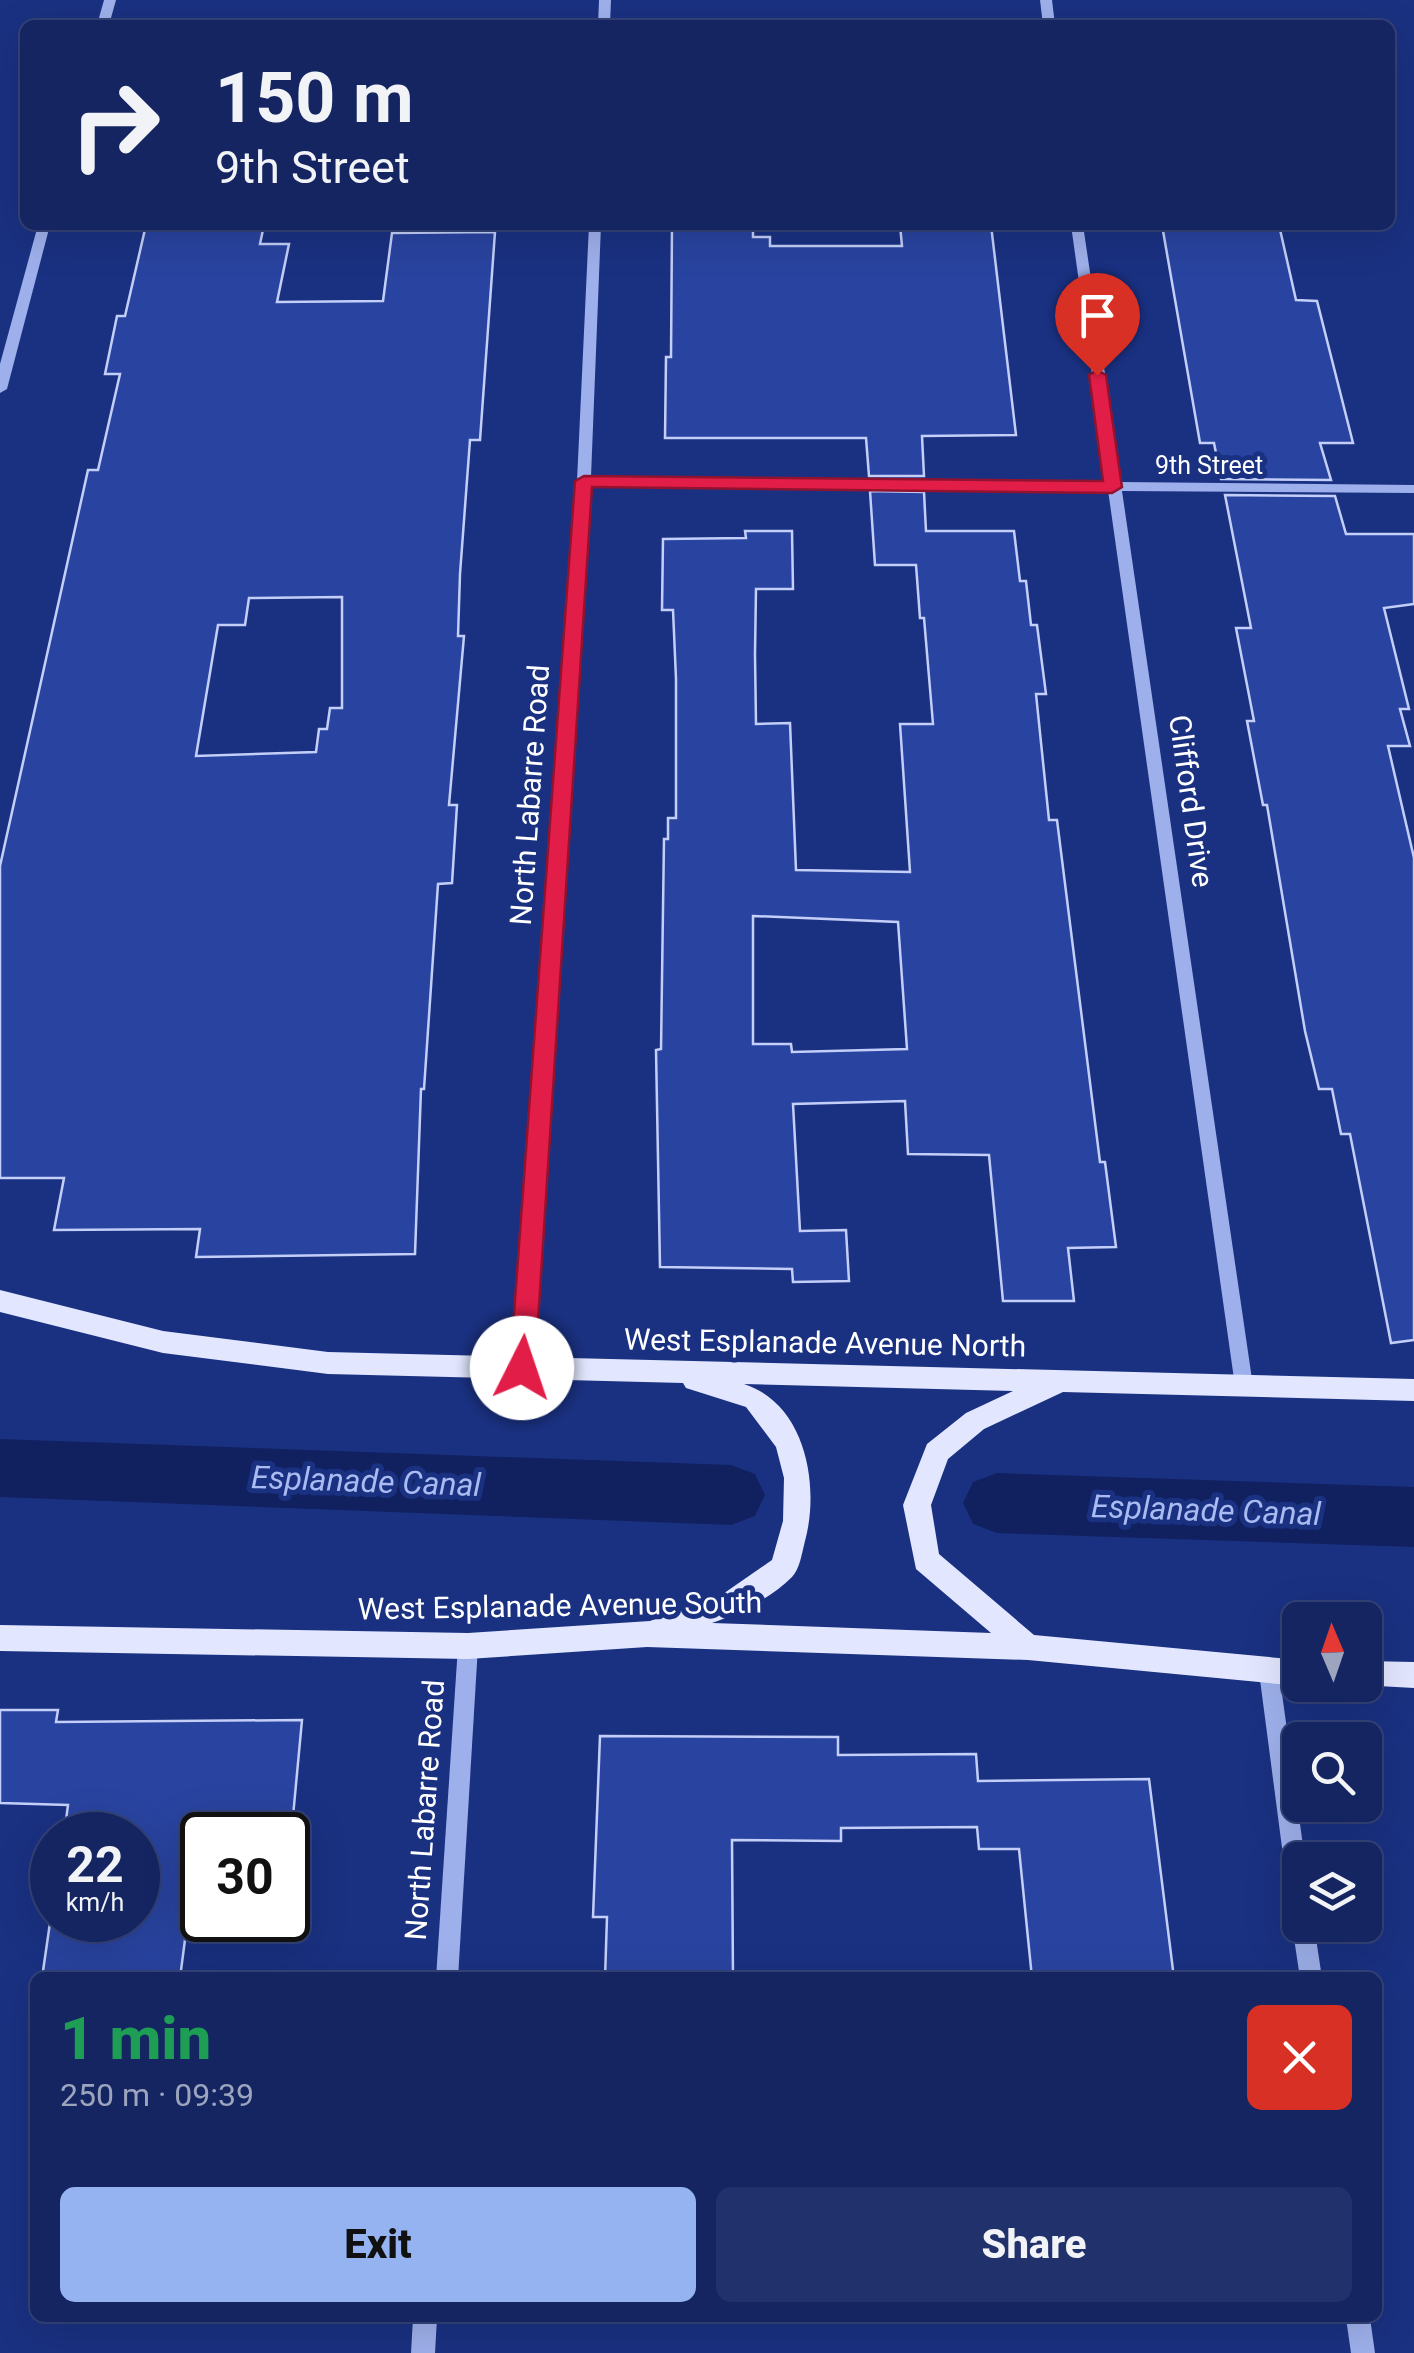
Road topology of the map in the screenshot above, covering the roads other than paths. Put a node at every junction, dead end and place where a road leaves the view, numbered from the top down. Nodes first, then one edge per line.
1 (43, 230) edge
2 (595, 230) edge
3 (1078, 230) edge
4 (0, 388) edge
5 (584, 481) junction
6 (1112, 487) junction
7 (1414, 489) edge
8 (0, 1301) edge
9 (522, 1368) junction
10 (669, 1372) junction
11 (1062, 1380) junction
12 (1244, 1386) junction
13 (1414, 1390) edge
14 (646, 1634) junction
15 (0, 1638) edge
16 (468, 1646) junction
17 (1028, 1648) junction
18 (1268, 1672) junction
19 (1282, 1672) edge
20 (1382, 1675) edge
21 (1414, 1676) edge
22 (1292, 1842) edge
23 (1306, 1942) edge
24 (447, 1972) edge
25 (1310, 1972) edge
26 (426, 2322) edge
27 (1359, 2322) edge
28 (423, 2353) edge
29 (1363, 2353) edge

1 - 4 street
2 - 5 street, North Labarre Road
3 - 6 street, Clifford Drive
5 - 6 street, 9th Street
5 - 9 street, North Labarre Road
6 - 7 street, 9th Street
6 - 12 street, Clifford Drive
8 - 9 main road, West Esplanade Avenue North
9 - 10 main road, West Esplanade Avenue North
10 - 11 main road, West Esplanade Avenue North
10 - 14 main road
11 - 12 main road, West Esplanade Avenue North
11 - 17 main road
12 - 13 main road, West Esplanade Avenue North
14 - 16 main road, West Esplanade Avenue South
14 - 17 main road, West Esplanade Avenue South
15 - 16 main road, West Esplanade Avenue South
16 - 24 street, North Labarre Road
17 - 18 main road, West Esplanade Avenue South
18 - 19 main road, West Esplanade Avenue South
18 - 22 street
20 - 21 main road
23 - 25 street
26 - 28 street
27 - 29 street

